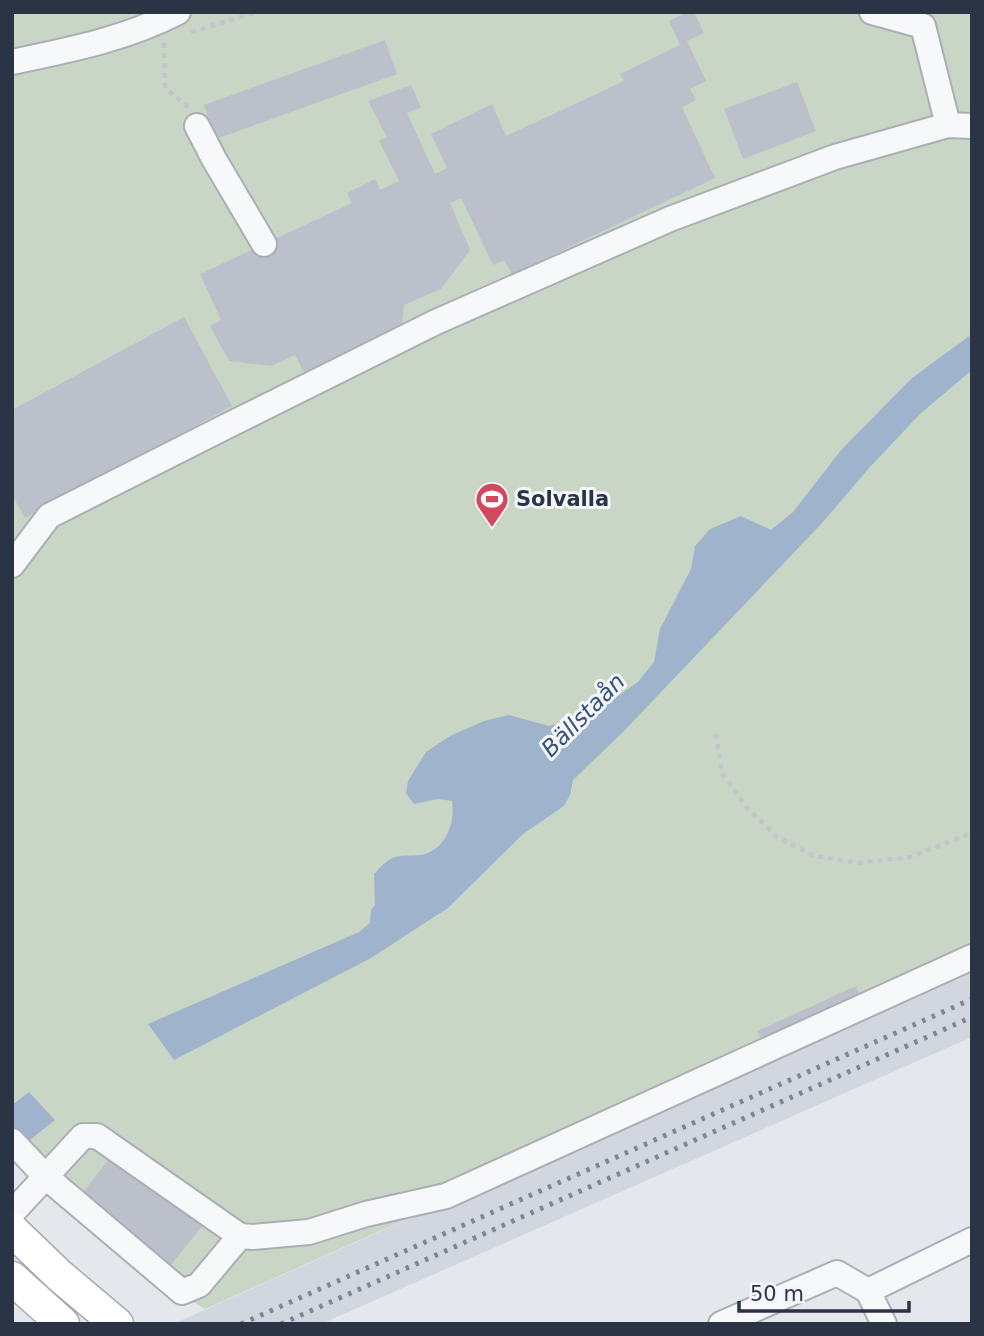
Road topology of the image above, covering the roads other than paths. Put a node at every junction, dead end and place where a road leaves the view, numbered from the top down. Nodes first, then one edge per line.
1 (872, 12) edge
2 (171, 16) edge
3 (12, 62) edge
4 (960, 125) edge
5 (197, 126) road end
6 (264, 244) dead end
7 (12, 565) edge
8 (972, 957) edge
9 (17, 1146) edge
10 (46, 1177) junction
11 (12, 1213) edge
12 (12, 1230) edge
13 (240, 1236) junction
14 (972, 1240) edge
15 (12, 1278) edge
16 (868, 1291) junction
17 (63, 1324) edge
18 (117, 1324) edge
19 (721, 1324) edge
20 (884, 1324) edge

1 - 4 street
2 - 3 street
4 - 7 street
5 - 6 street
8 - 13 street
9 - 10 street
10 - 11 street
10 - 13 street
10 - 13 street
12 - 18 main road
14 - 16 street
15 - 17 main road
16 - 19 street
16 - 20 street

